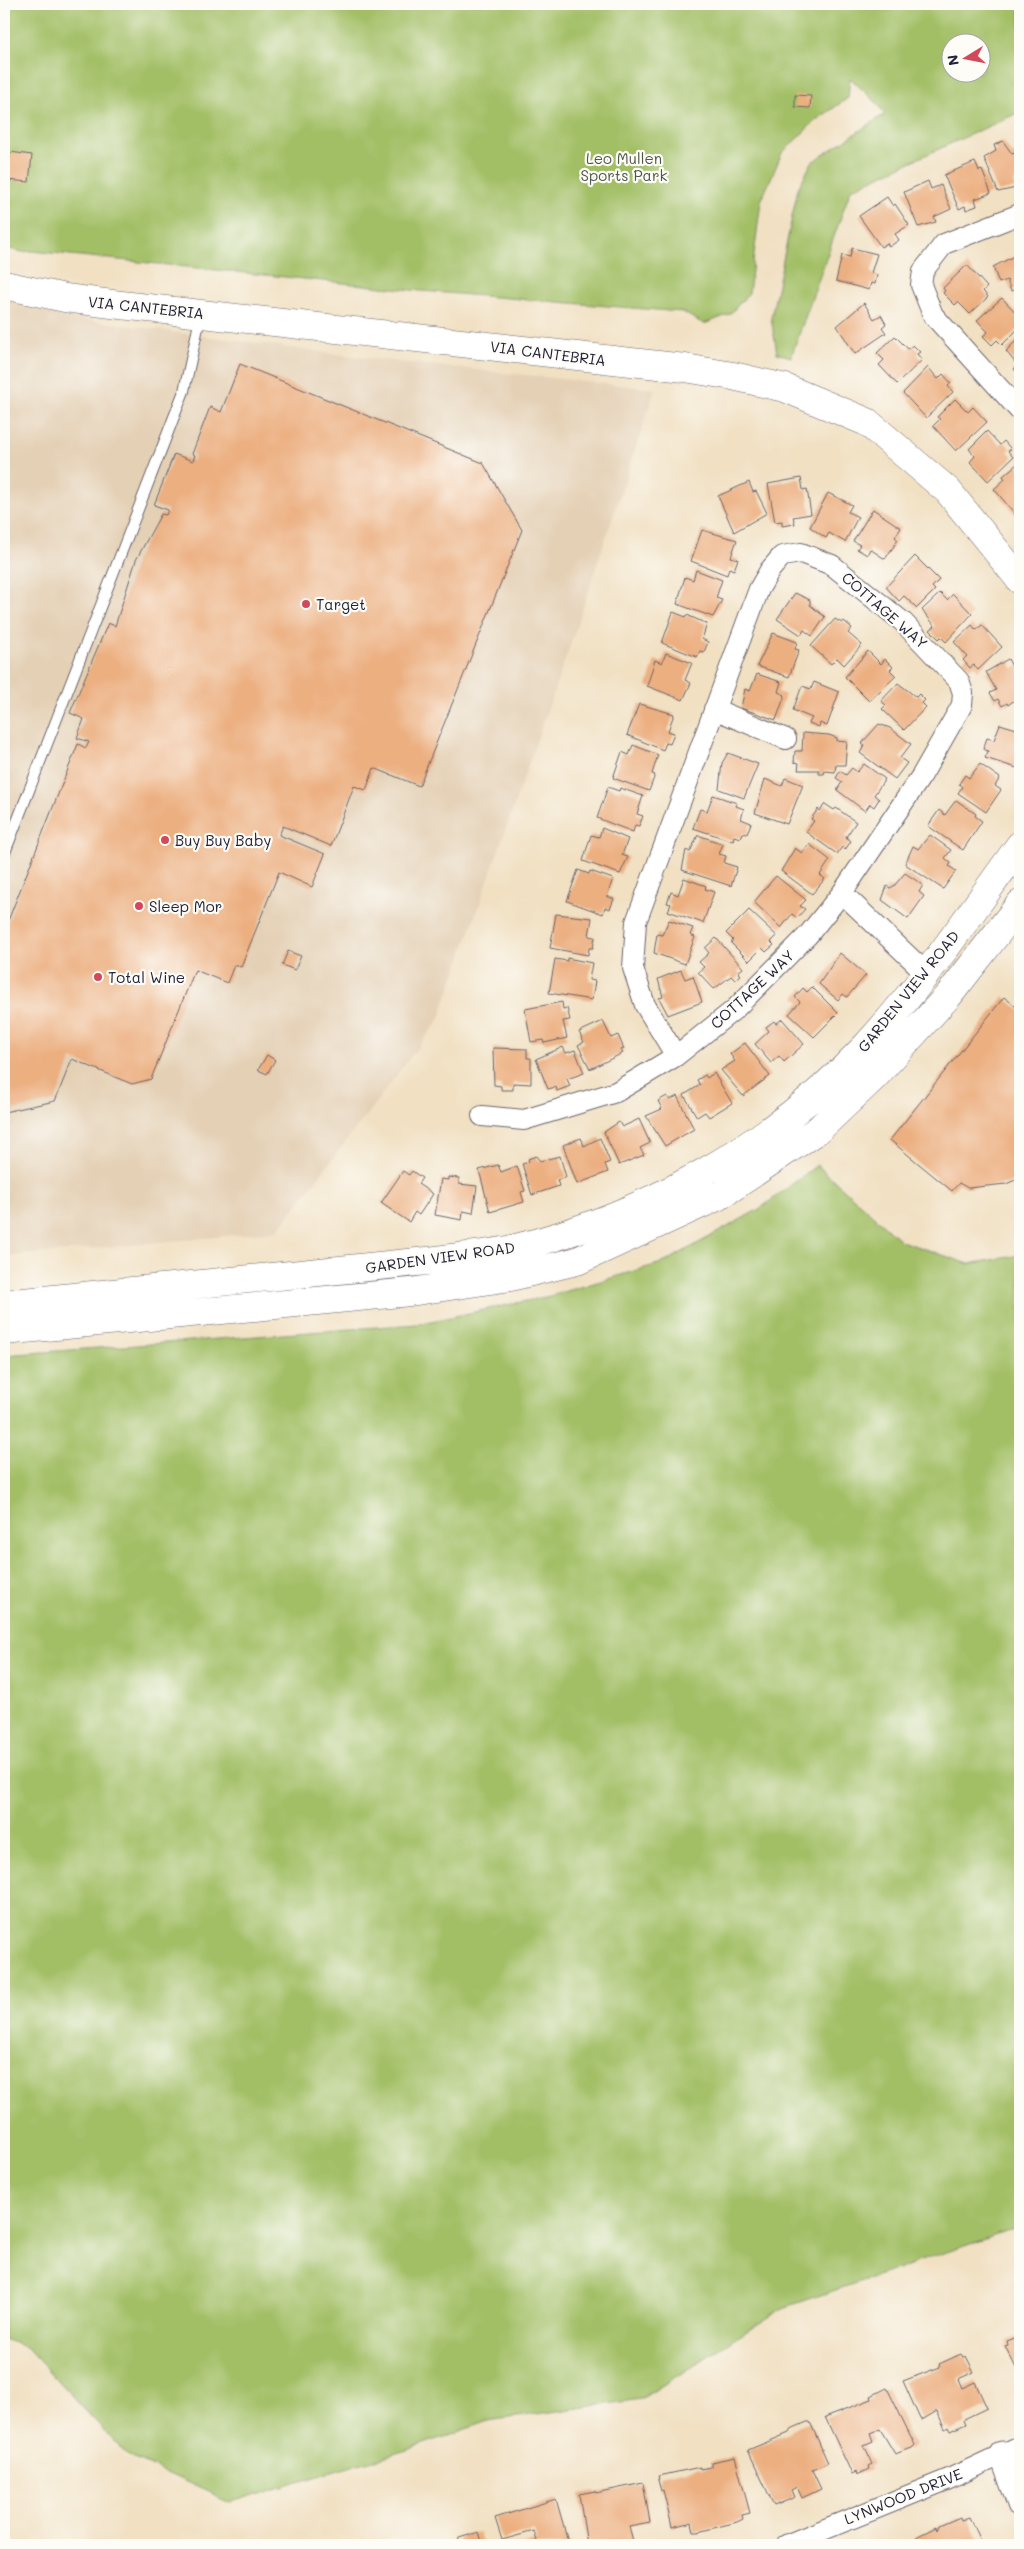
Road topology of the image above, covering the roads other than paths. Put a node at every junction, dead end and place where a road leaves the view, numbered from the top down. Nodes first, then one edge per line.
1 (1020, 214) edge
2 (4, 285) edge
3 (201, 313) junction
4 (1020, 410) edge
5 (1020, 580) edge
6 (714, 709) junction
7 (786, 739) dead end
8 (1020, 845) edge
9 (4, 855) edge
10 (842, 893) junction
11 (1020, 904) edge
12 (926, 973) junction
13 (676, 1056) junction
14 (482, 1116) dead end
15 (4, 1304) edge
16 (4, 1331) edge
17 (1011, 2450) edge
18 (1020, 2504) edge
19 (786, 2545) edge

1 - 4 street
2 - 3 main road, VIA CANTEBRIA
3 - 5 main road, VIA CANTEBRIA
3 - 9 lane
6 - 7 street
6 - 10 street, COTTAGE WAY
6 - 13 street, COTTAGE WAY
8 - 12 main road, GARDEN VIEW ROAD
10 - 12 street
10 - 13 street, COTTAGE WAY
11 - 16 main road, GARDEN VIEW ROAD
12 - 15 main road, GARDEN VIEW ROAD
13 - 14 street, COTTAGE WAY
17 - 18 street
17 - 19 street, LYNWOOD DRIVE

